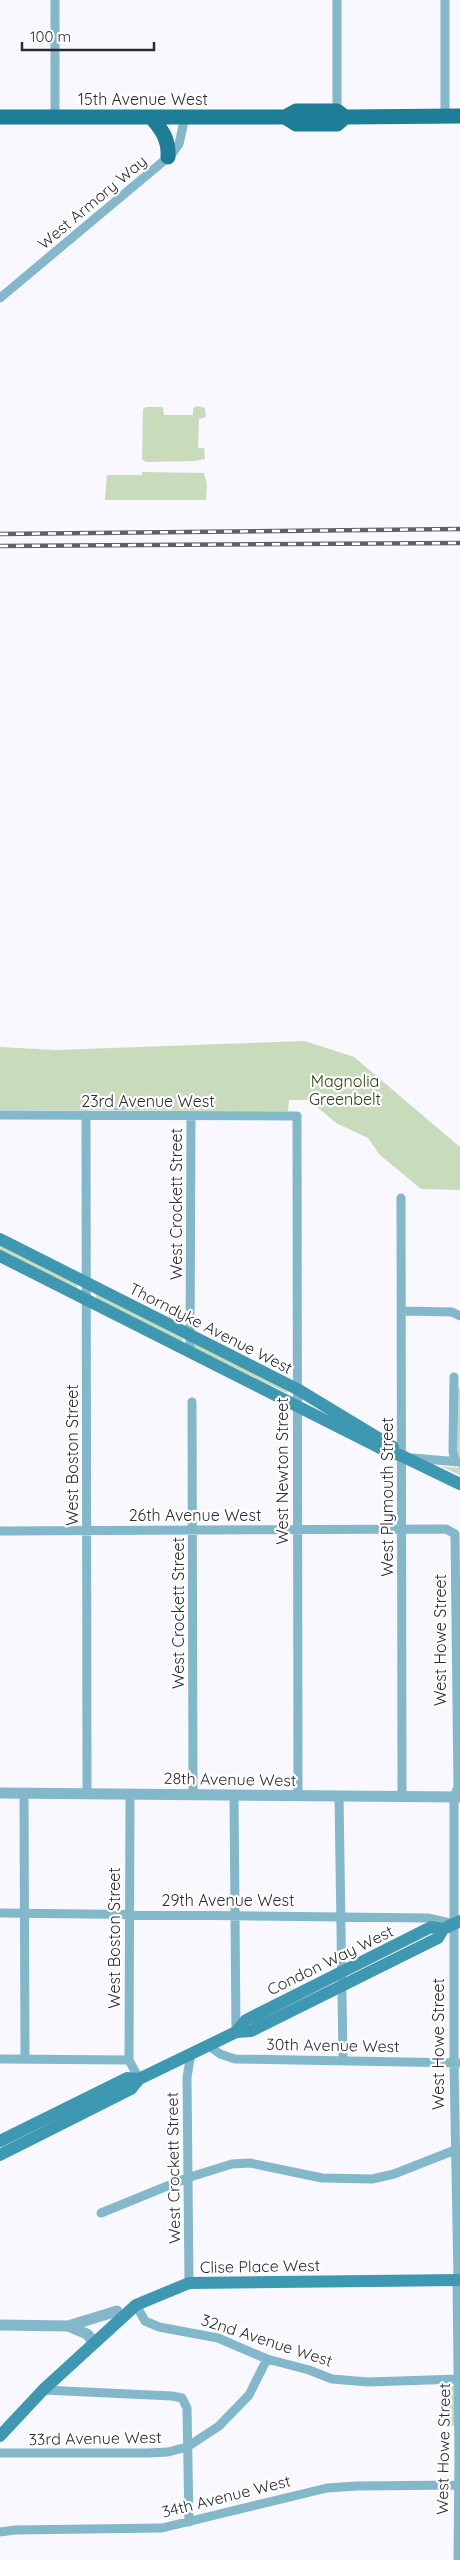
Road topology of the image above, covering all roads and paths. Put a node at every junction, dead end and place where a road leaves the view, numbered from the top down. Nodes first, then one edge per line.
1 (55, 0) edge
2 (337, 0) edge
3 (445, 0) edge
4 (341, 114) junction
5 (445, 116) junction
6 (460, 116) edge
7 (0, 117) edge
8 (55, 117) junction
9 (151, 117) junction
10 (185, 117) junction
11 (168, 157) junction
12 (0, 298) edge
13 (0, 1115) edge
14 (86, 1115) junction
15 (191, 1116) junction
16 (297, 1116) joint
17 (401, 1198) dead end
18 (0, 1239) edge
19 (0, 1256) edge
20 (87, 1282) junction
21 (87, 1300) junction
22 (402, 1311) junction
23 (460, 1316) edge
24 (190, 1335) junction
25 (190, 1352) junction
26 (457, 1379) edge
27 (297, 1390) junction
28 (192, 1402) dead end
29 (297, 1406) junction
30 (402, 1456) junction
31 (458, 1462) edge
32 (460, 1484) edge
33 (193, 1530) junction
34 (298, 1530) junction
35 (403, 1530) junction
36 (450, 1530) joint
37 (0, 1531) edge
38 (86, 1531) junction
39 (458, 1628) edge
40 (0, 1793) edge
41 (24, 1793) junction
42 (87, 1794) junction
43 (130, 1794) junction
44 (193, 1795) junction
45 (234, 1795) junction
46 (298, 1796) junction
47 (339, 1796) junction
48 (402, 1797) junction
49 (457, 1797) edge
50 (0, 1913) edge
51 (26, 1914) junction
52 (129, 1915) junction
53 (235, 1915) junction
54 (341, 1916) junction
55 (452, 1924) edge
56 (342, 1979) junction
57 (236, 2032) junction
58 (208, 2045) junction
59 (191, 2054) junction
60 (0, 2059) edge
61 (25, 2059) junction
62 (129, 2060) junction
63 (343, 2060) junction
64 (457, 2063) edge
65 (139, 2079) junction
66 (0, 2141) edge
67 (455, 2150) junction
68 (0, 2155) edge
69 (187, 2178) junction
70 (101, 2213) dead end
71 (459, 2280) edge
72 (189, 2283) junction
73 (136, 2305) junction
74 (460, 2306) edge
75 (117, 2311) joint
76 (0, 2325) edge
77 (68, 2326) junction
78 (95, 2343) junction
79 (266, 2358) junction
80 (460, 2379) edge
81 (42, 2390) junction
82 (460, 2426) edge
83 (0, 2436) edge
84 (187, 2447) junction
85 (0, 2453) edge
86 (459, 2454) edge
87 (459, 2485) edge
88 (189, 2522) junction
89 (0, 2532) edge
90 (458, 2560) edge

1 - 8 street
2 - 4 street
3 - 5 street
4 - 5 main road, 15th Avenue West
4 - 10 main road, 15th Avenue West
5 - 6 main road, 15th Avenue West
7 - 8 main road, 15th Avenue West
8 - 9 main road, 15th Avenue West
9 - 10 main road, 15th Avenue West
9 - 11 main road
10 - 11 street, West Armory Way
11 - 12 street, West Armory Way
13 - 14 street, 23rd Avenue West
14 - 15 street, 23rd Avenue West
14 - 20 street, West Boston Street
15 - 16 street, 23rd Avenue West
15 - 24 street, West Crockett Street
16 - 27 street, West Newton Street
17 - 22 street, West Plymouth Street
18 - 20 main road, Thorndyke Avenue West
19 - 21 main road, Thorndyke Avenue West
20 - 21 street, West Boston Street
20 - 24 main road, Thorndyke Avenue West
21 - 25 main road, Thorndyke Avenue West
21 - 38 street, West Boston Street
22 - 23 street
22 - 30 street, West Plymouth Street
24 - 25 street, West Crockett Street
24 - 27 main road, Thorndyke Avenue West
25 - 29 main road, Thorndyke Avenue West
26 - 31 street
27 - 29 street, West Newton Street
27 - 30 main road, Thorndyke Avenue West
28 - 33 street, West Crockett Street
29 - 30 main road, Thorndyke Avenue West
29 - 34 street, West Newton Street
30 - 31 street
30 - 32 main road, Thorndyke Avenue West
30 - 35 street, West Plymouth Street
33 - 34 street, 26th Avenue West
33 - 38 street, 26th Avenue West
33 - 44 street, West Crockett Street
34 - 35 street, 26th Avenue West
34 - 46 street, West Newton Street
35 - 36 street, 26th Avenue West
35 - 48 street, West Plymouth Street
36 - 39 street, West Howe Street
37 - 38 street, 26th Avenue West
38 - 42 street, West Boston Street
39 - 49 street, West Howe Street
40 - 41 street, 28th Avenue West
41 - 42 street, 28th Avenue West
41 - 51 street
42 - 43 street, 28th Avenue West
43 - 44 street, 28th Avenue West
43 - 52 street, West Boston Street
44 - 45 street, 28th Avenue West
45 - 46 street, 28th Avenue West
45 - 53 street
46 - 47 street, 28th Avenue West
47 - 48 street, 28th Avenue West
47 - 54 street
48 - 49 street, 28th Avenue West
49 - 55 street, West Howe Street
50 - 51 street, 29th Avenue West
51 - 52 street, 29th Avenue West
51 - 61 street
52 - 53 street, 29th Avenue West
52 - 62 street, West Boston Street
53 - 54 street, 29th Avenue West
53 - 57 street
54 - 55 street, 29th Avenue West
54 - 56 street
55 - 56 main road, Condon Way West
55 - 64 street, West Howe Street
56 - 57 main road, Condon Way West
56 - 63 street
57 - 58 main road, Condon Way West
58 - 59 main road, Condon Way West
58 - 63 street, 30th Avenue West
59 - 65 main road, Condon Way West
59 - 69 street, West Crockett Street
60 - 61 street
61 - 62 street
62 - 65 street, West Boston Street
63 - 64 street, 30th Avenue West
64 - 67 street, West Howe Street
65 - 66 main road, Condon Way West
65 - 68 main road, Condon Way West
67 - 69 street
67 - 71 street, West Howe Street
69 - 70 street
69 - 72 street, West Crockett Street
71 - 72 main road, Clise Place West
71 - 74 street, West Howe Street
72 - 73 main road, Clise Place West
73 - 75 main road
73 - 78 main road, Clise Place West
73 - 79 street, 32nd Avenue West
74 - 82 street, West Howe Street
75 - 77 street
76 - 77 street
77 - 78 street
78 - 81 main road, Clise Place West
79 - 80 street, 32nd Avenue West
79 - 84 street, 33rd Avenue West
81 - 83 main road, Clise Place West
81 - 84 street
82 - 86 street, West Howe Street
84 - 85 street, 33rd Avenue West
84 - 88 street
86 - 87 street, West Howe Street
87 - 88 street, 34th Avenue West
87 - 90 street, West Howe Street
88 - 89 street, 34th Avenue West

